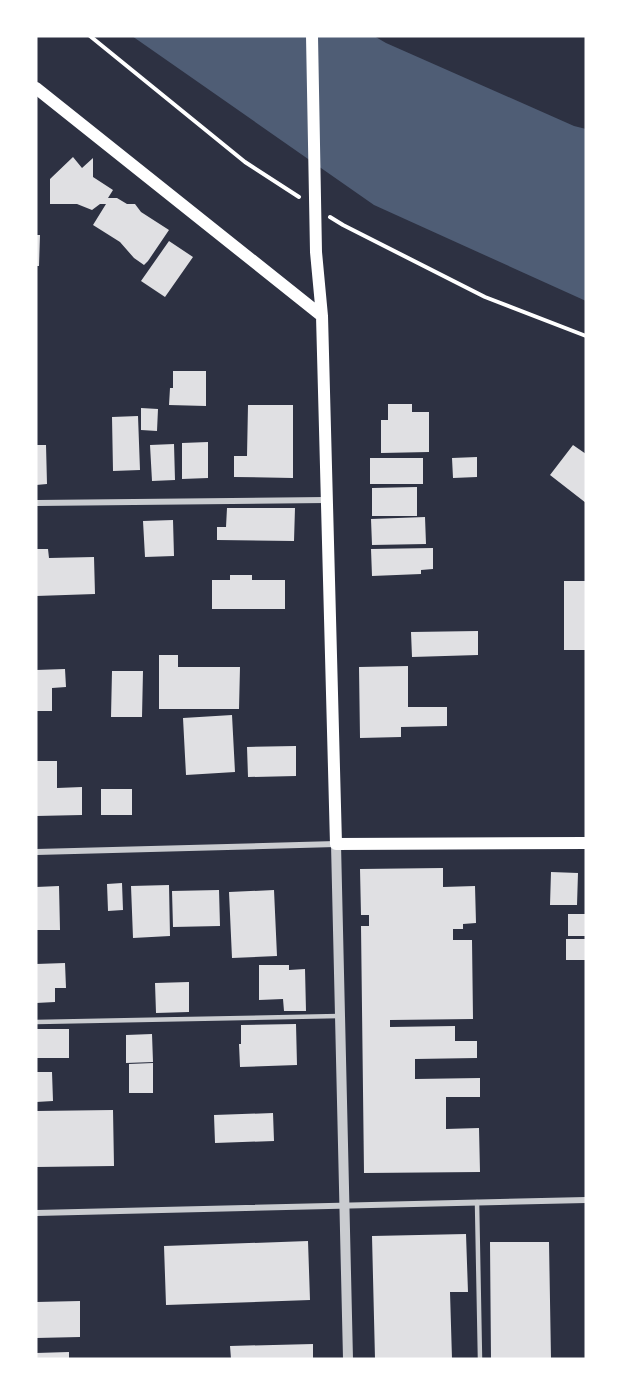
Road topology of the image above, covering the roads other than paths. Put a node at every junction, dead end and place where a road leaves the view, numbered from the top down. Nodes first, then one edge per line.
1 (312, 36) edge
2 (36, 88) edge
3 (322, 316) junction
4 (327, 500) junction
5 (36, 503) edge
6 (586, 843) edge
7 (336, 844) junction
8 (36, 852) edge
9 (340, 1016) junction
10 (36, 1022) edge
11 (586, 1200) edge
12 (477, 1202) junction
13 (344, 1206) junction
14 (36, 1213) edge
15 (348, 1359) edge
16 (480, 1359) edge

1 - 3 main road
2 - 3 main road
3 - 4 main road
4 - 5 street
4 - 7 main road
6 - 7 main road
7 - 8 street
7 - 9 street
9 - 10 lane
9 - 13 street
11 - 12 street
12 - 13 street
12 - 16 lane
13 - 14 street
13 - 15 street

